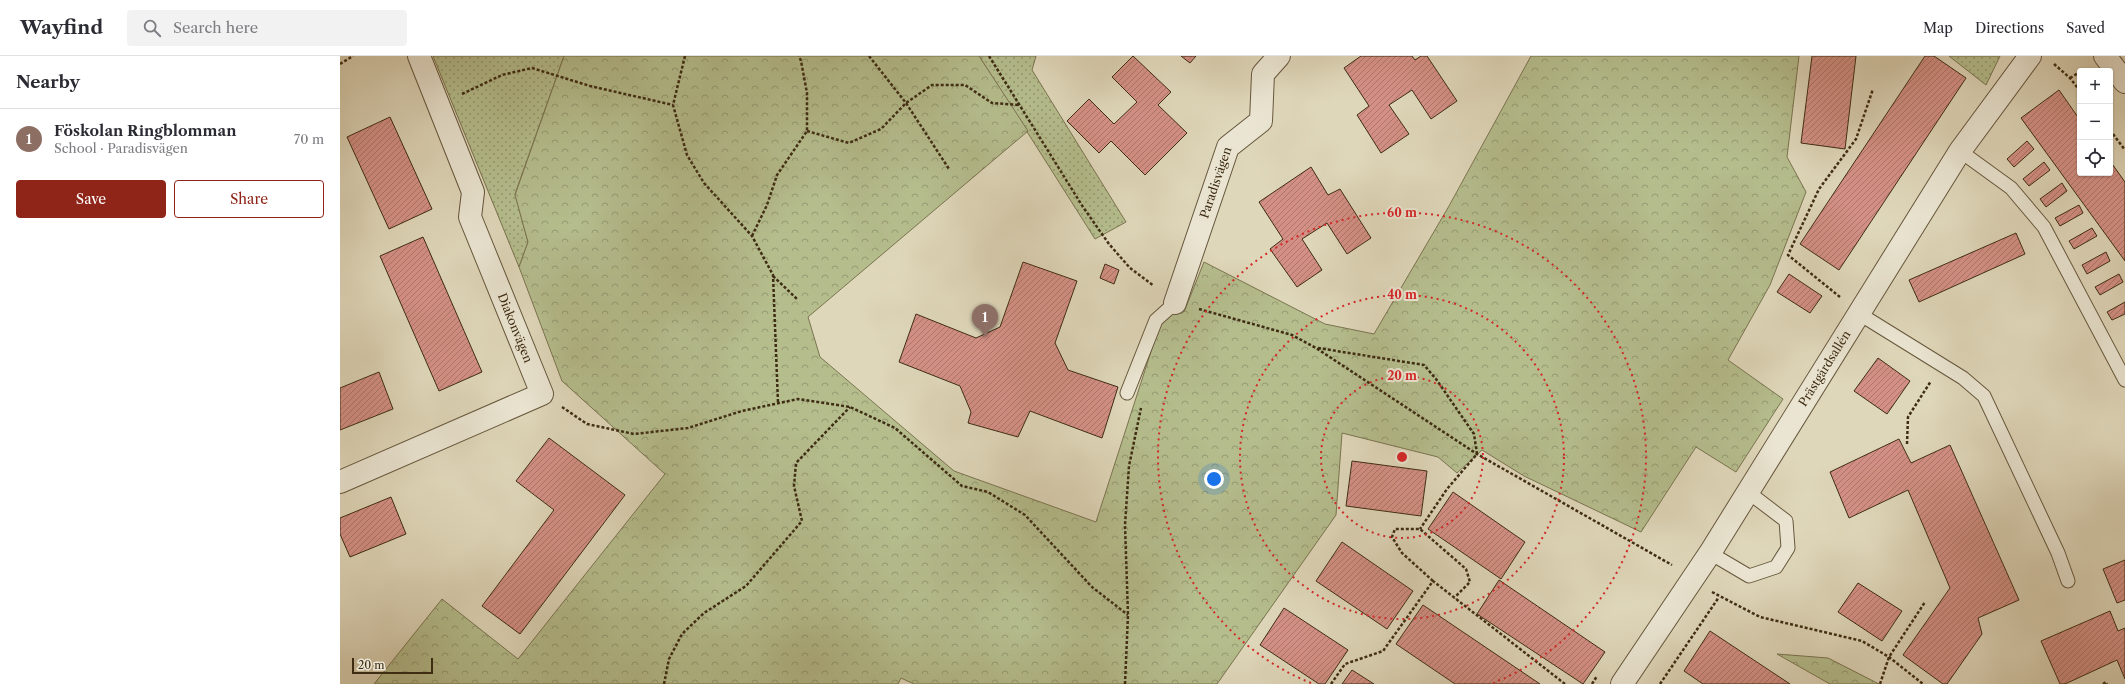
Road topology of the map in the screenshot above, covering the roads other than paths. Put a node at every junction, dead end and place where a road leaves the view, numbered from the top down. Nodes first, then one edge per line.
1 (419, 56) edge
2 (1280, 56) edge
3 (2105, 56) edge
4 (2040, 58) edge
5 (2125, 82) edge
6 (1960, 151) junction
7 (1176, 303) joint
8 (1858, 313) junction
9 (2125, 380) edge
10 (1127, 393) dead end
11 (340, 482) edge
12 (1748, 492) junction
13 (1710, 553) junction
14 (2068, 580) dead end
15 (1622, 684) edge

1 - 11 street, Diakonvägen
2 - 7 street, Paradisvägen
3 - 5 street
4 - 6 street, Prästgårdsallén
6 - 8 street, Prästgårdsallén
6 - 9 lane
7 - 10 lane
8 - 12 street, Prästgårdsallén
8 - 14 lane
12 - 13 street, Prästgårdsallén
12 - 13 lane
13 - 15 street, Prästgårdsallén

